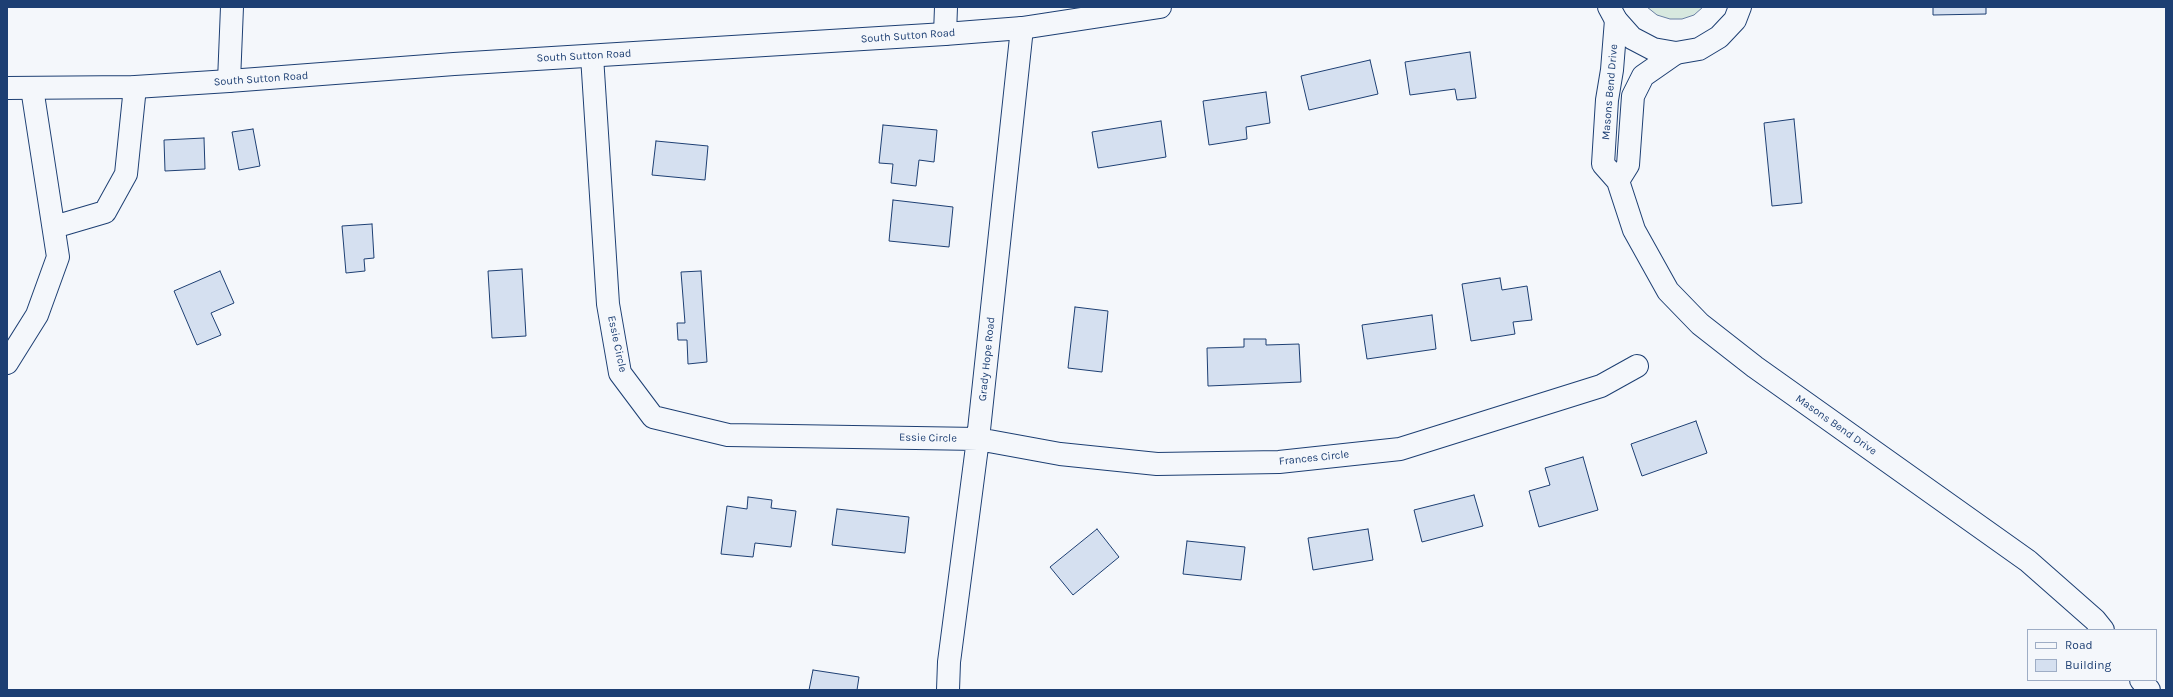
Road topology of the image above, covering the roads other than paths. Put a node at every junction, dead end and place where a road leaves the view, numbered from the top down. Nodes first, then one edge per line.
1 (232, 7) edge
2 (946, 7) edge
3 (1160, 7) edge
4 (1740, 7) edge
5 (1612, 14) edge
6 (1022, 28) junction
7 (945, 34) junction
8 (1676, 53) junction
9 (592, 56) junction
10 (229, 81) junction
11 (135, 87) junction
12 (7, 88) edge
13 (32, 88) junction
14 (1618, 181) junction
15 (54, 226) junction
16 (7, 363) edge
17 (1637, 366) dead end
18 (978, 439) junction
19 (2102, 629) edge
20 (2142, 681) edge
21 (948, 690) edge
22 (2149, 690) edge

1 - 10 street
2 - 7 street
3 - 6 street, South Sutton Road
4 - 8 street
5 - 8 street
5 - 14 street, Masons Bend Drive
6 - 7 street, South Sutton Road
6 - 18 street, Grady Hope Road
7 - 9 street, South Sutton Road
8 - 14 street
9 - 10 street, South Sutton Road
9 - 18 street, Essie Circle
10 - 11 street, South Sutton Road
11 - 13 street, South Sutton Road
11 - 15 street
12 - 13 street, South Sutton Road
13 - 15 street
14 - 19 street, Masons Bend Drive
15 - 16 street
17 - 18 street, Frances Circle
18 - 21 street, Grady Hope Road
20 - 22 street

